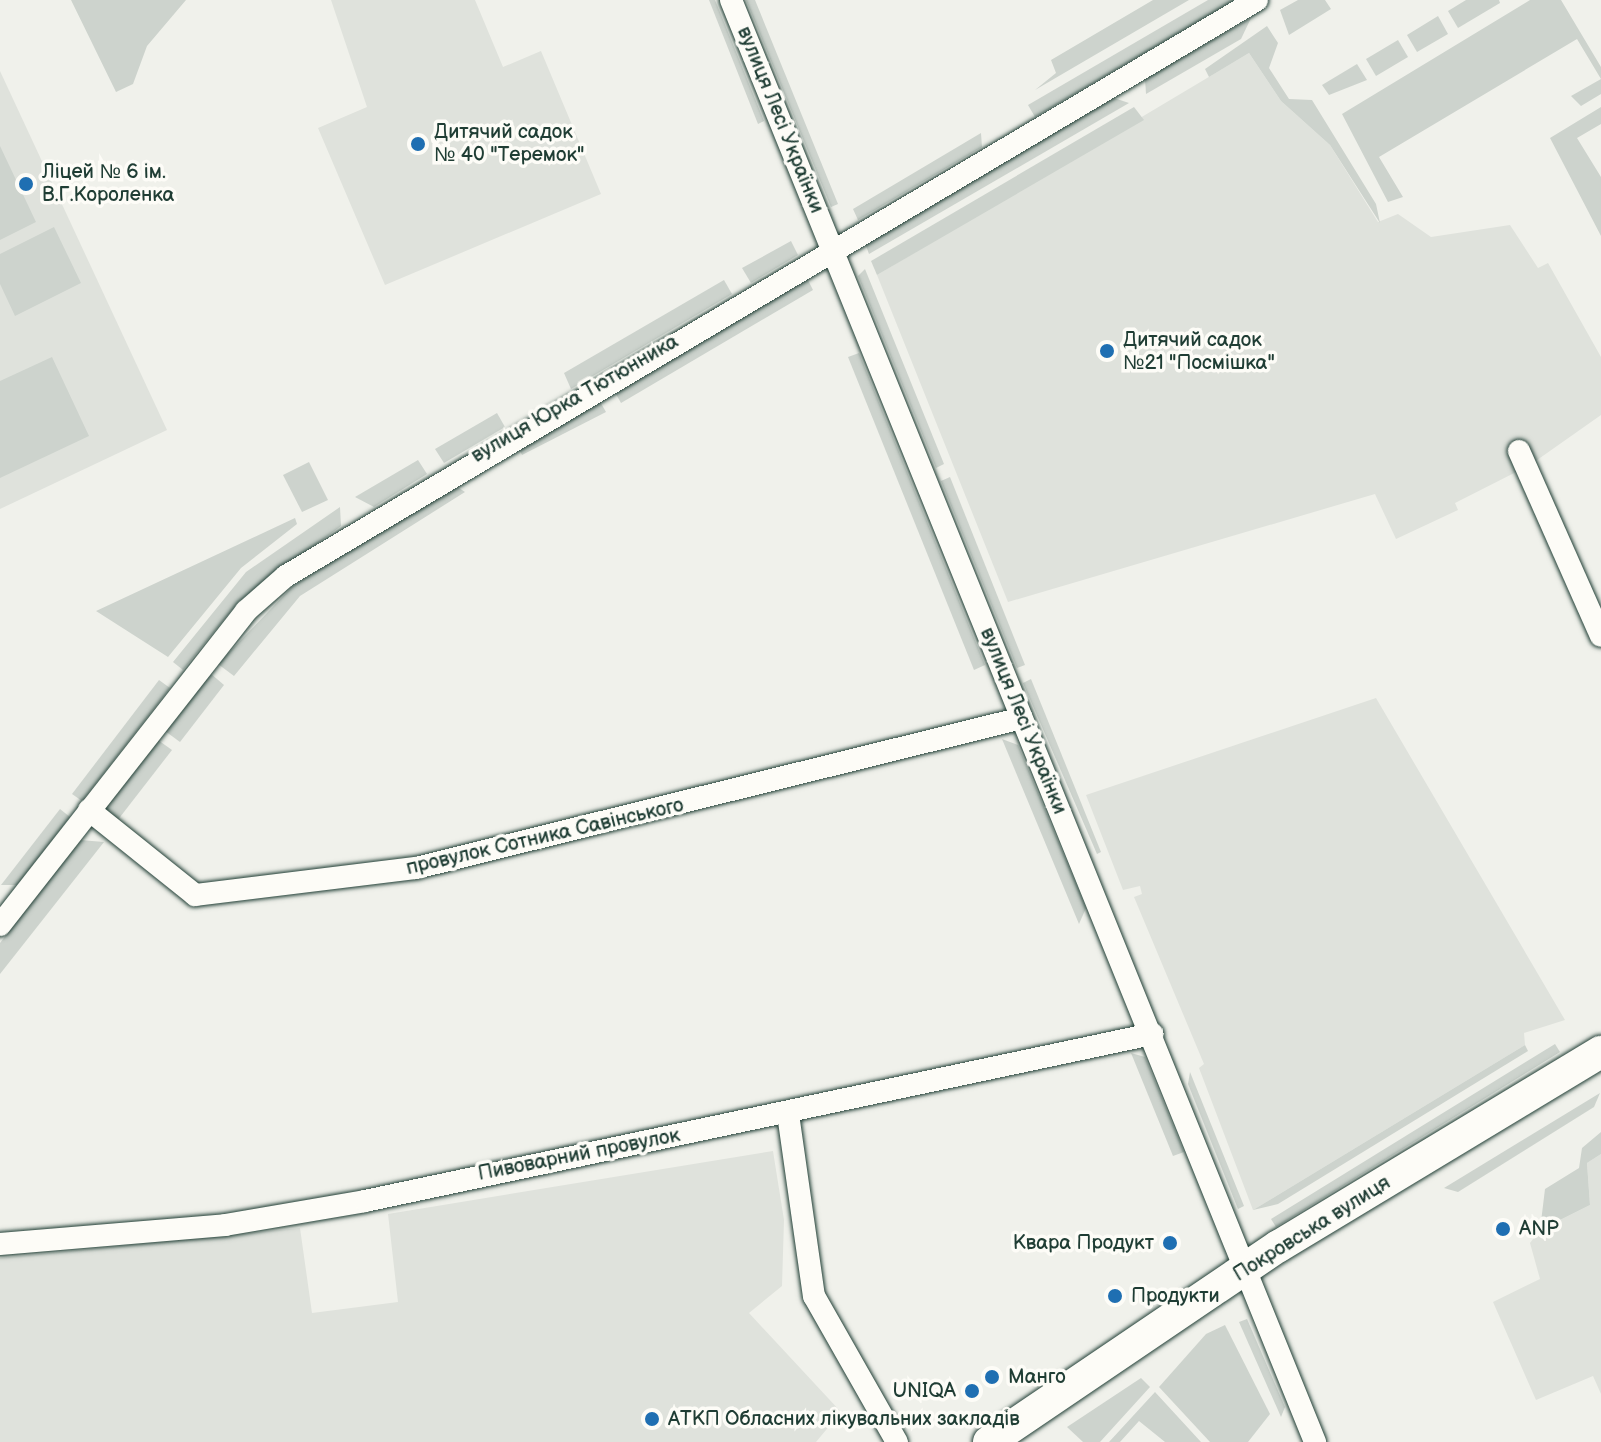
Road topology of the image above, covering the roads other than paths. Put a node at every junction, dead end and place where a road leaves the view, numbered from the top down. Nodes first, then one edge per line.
1 (731, 0) edge
2 (1257, 0) edge
3 (832, 248) junction
4 (1519, 451) dead end
5 (1601, 636) edge
6 (1022, 718) junction
7 (89, 810) junction
8 (0, 925) edge
9 (1152, 1034) junction
10 (1601, 1052) edge
11 (788, 1114) junction
12 (0, 1244) edge
13 (1244, 1270) junction
14 (897, 1442) edge
15 (989, 1442) edge
16 (1315, 1442) edge

1 - 3 street, вулиця Лесі Українки
2 - 3 street, вулиця Юрка Тютюнника
3 - 6 street, вулиця Лесі Українки
3 - 7 street, вулиця Юрка Тютюнника
4 - 5 street
6 - 7 street, провулок Сотника Савінського
6 - 9 street, вулиця Лесі Українки
7 - 8 street, вулиця Юрка Тютюнника
9 - 11 street, Пивоварний провулок
9 - 13 street, вулиця Лесі Українки
10 - 13 highway, Покровська вулиця
11 - 12 street, Пивоварний провулок
11 - 14 street
13 - 15 highway, Покровська вулиця
13 - 16 street, вулиця Лесі Українки

